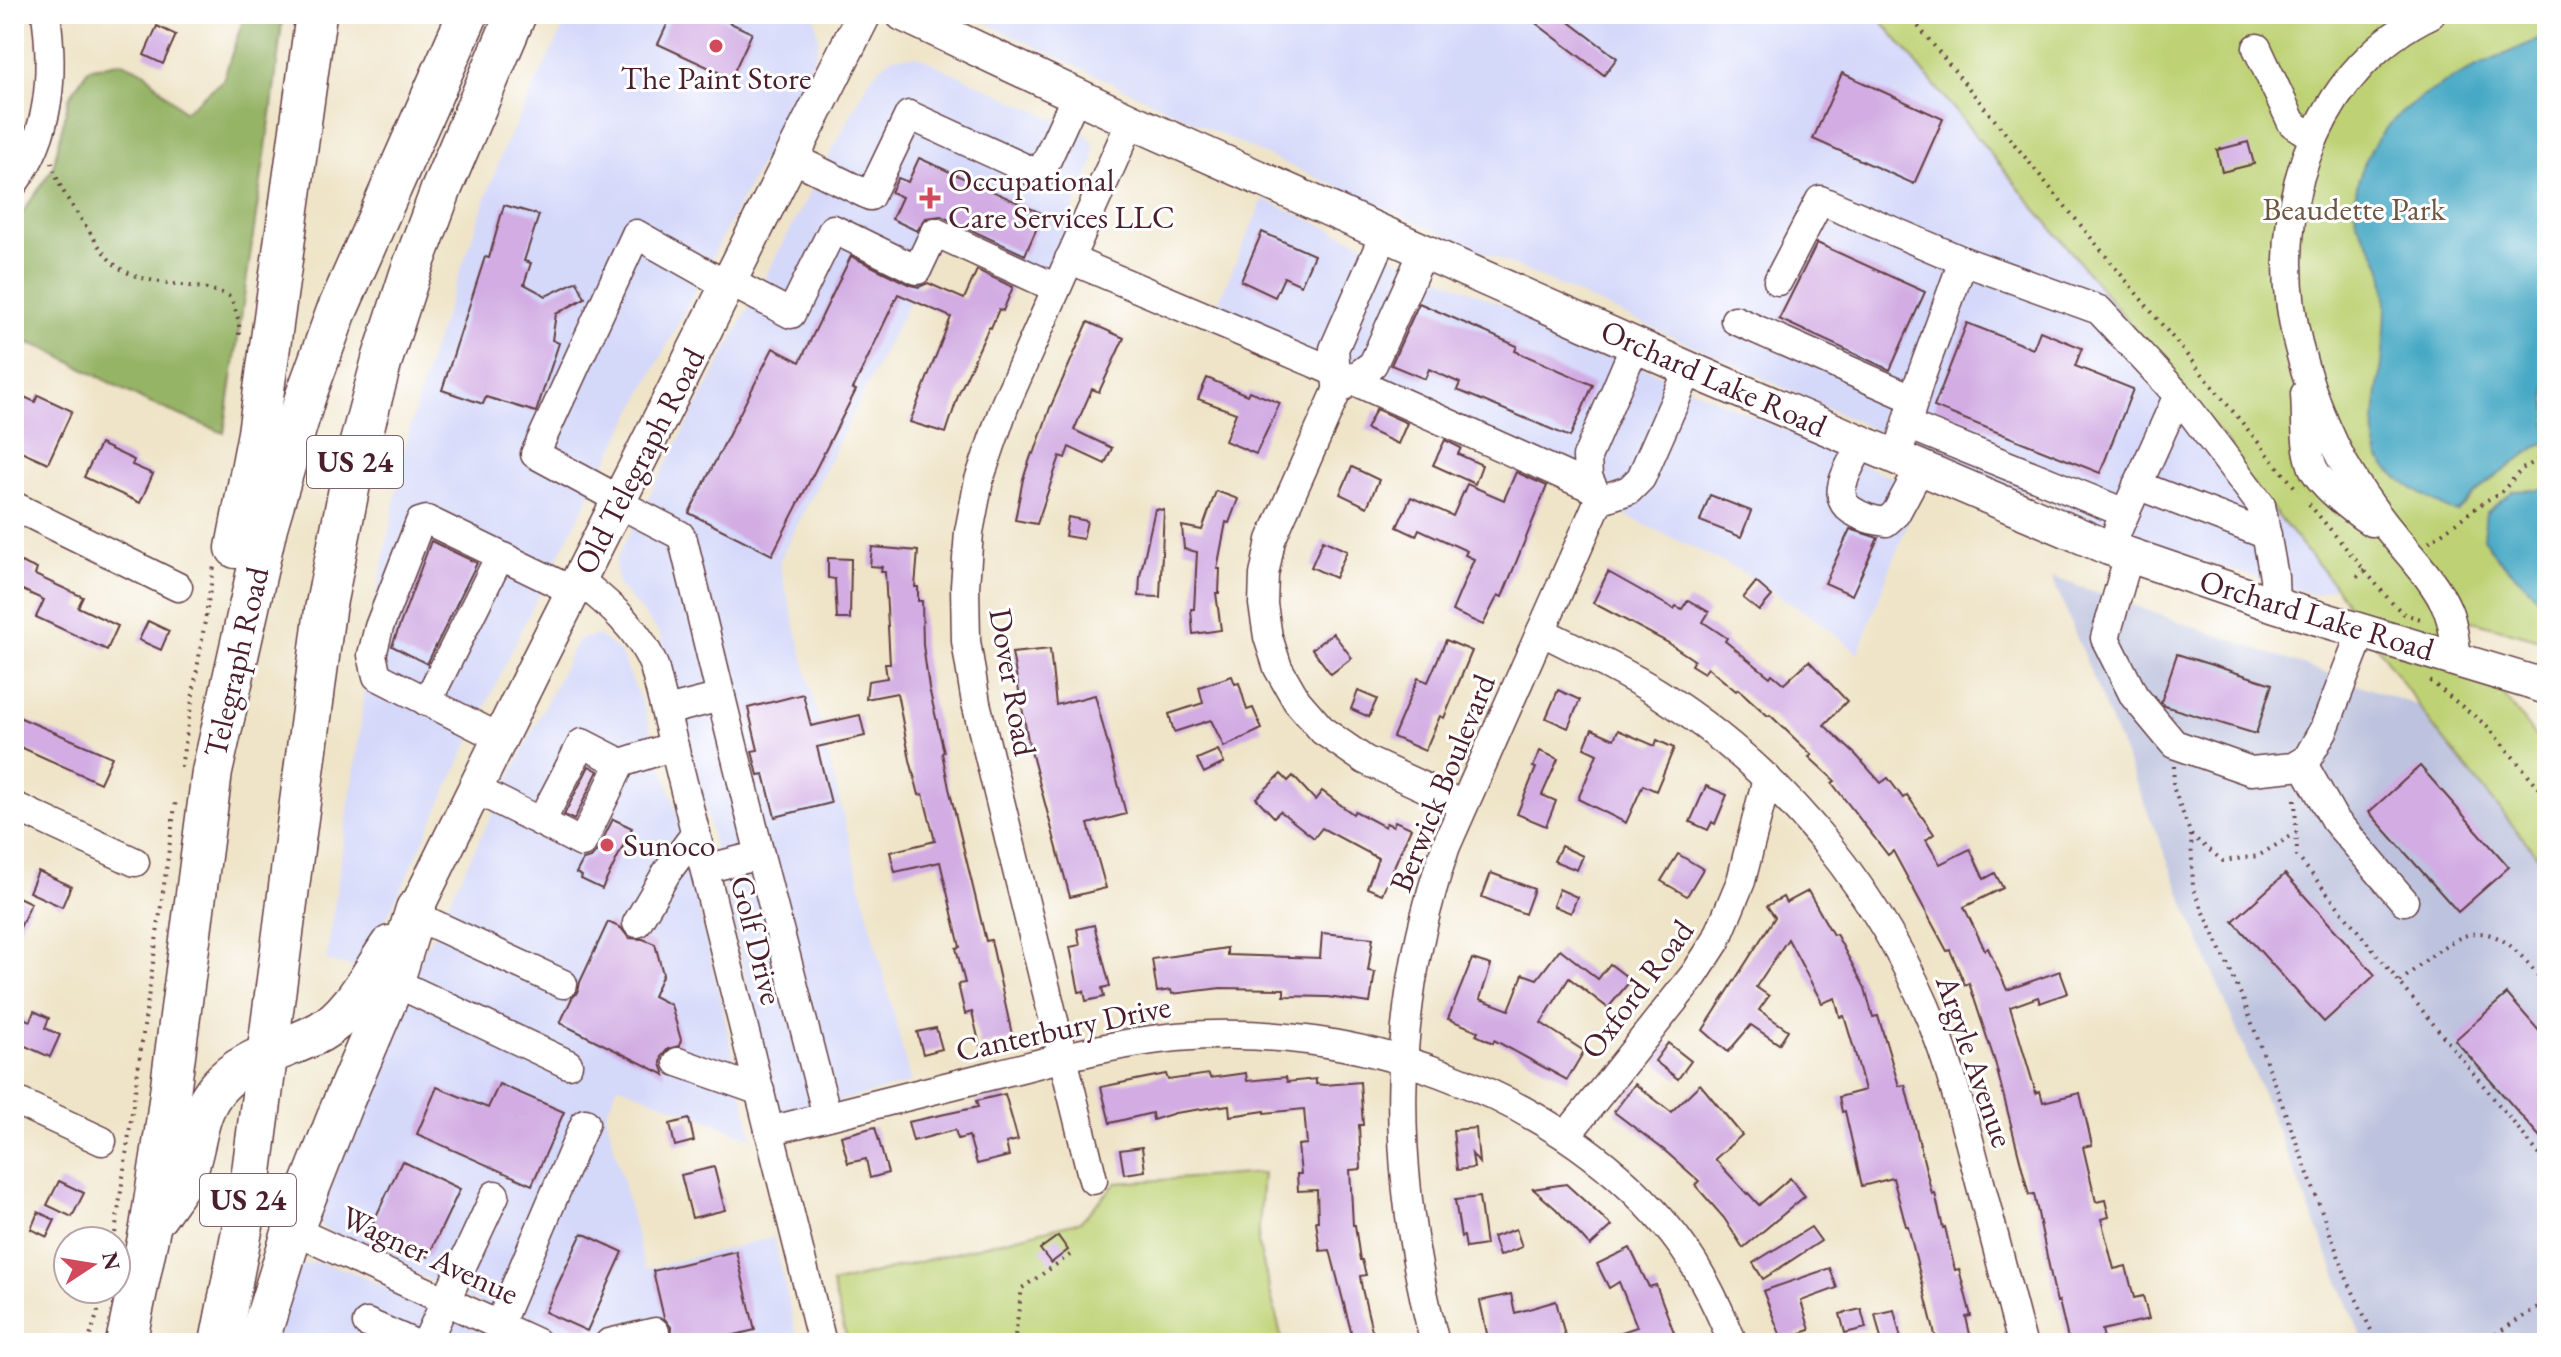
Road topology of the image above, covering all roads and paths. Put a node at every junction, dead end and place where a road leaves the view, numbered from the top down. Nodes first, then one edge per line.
1 (46, 14) edge
2 (316, 14) edge
3 (468, 14) edge
4 (516, 14) edge
5 (864, 14) edge
6 (903, 14) edge
7 (1908, 14) edge
8 (2431, 14) edge
9 (2257, 48) dead end
10 (1076, 96) junction
11 (1131, 121) junction
12 (2314, 138) junction
13 (793, 158) junction
14 (14, 183) edge
15 (1385, 233) junction
16 (1424, 250) junction
17 (1069, 259) junction
18 (1963, 261) junction
19 (1778, 281) dead end
20 (729, 284) junction
21 (1056, 288) junction
22 (1735, 320) dead end
23 (1636, 343) junction
24 (1689, 369) junction
25 (1342, 382) junction
26 (2178, 395) junction
27 (1911, 412) junction
28 (1862, 443) junction
29 (2547, 449) edge
30 (1909, 463) junction
31 (2137, 485) junction
32 (1596, 494) junction
33 (619, 501) junction
34 (14, 506) edge
35 (2125, 513) junction
36 (2267, 535) junction
37 (2402, 546) junction
38 (2119, 552) junction
39 (500, 556) junction
40 (2365, 570) junction
41 (2357, 577) dead end
42 (576, 586) junction
43 (178, 587) dead end
44 (2275, 605) junction
45 (2426, 622) dead end
46 (1541, 631) junction
47 (2362, 631) junction
48 (2457, 659) junction
49 (2423, 677) dead end
50 (2547, 687) edge
51 (721, 697) junction
52 (427, 702) junction
53 (666, 711) junction
54 (500, 738) junction
55 (2174, 744) junction
56 (674, 746) junction
57 (621, 763) junction
58 (2297, 764) junction
59 (212, 772) junction
60 (1767, 778) junction
61 (475, 789) junction
62 (2547, 797) edge
63 (1463, 805) junction
64 (14, 806) edge
65 (541, 822) junction
66 (696, 833) junction
67 (2297, 833) junction
68 (2191, 835) junction
69 (760, 855) junction
70 (135, 862) dead end
71 (705, 869) junction
72 (2404, 901) dead end
73 (415, 912) junction
74 (637, 923) dead end
75 (394, 982) junction
76 (2400, 982) junction
77 (563, 984) dead end
78 (2547, 988) edge
79 (267, 1054) junction
80 (1064, 1057) junction
81 (1402, 1061) junction
82 (678, 1062) dead end
83 (568, 1064) dead end
84 (760, 1091) junction
85 (14, 1100) edge
86 (827, 1116) junction
87 (585, 1123) dead end
88 (769, 1131) junction
89 (1566, 1136) junction
90 (102, 1141) dead end
91 (2547, 1164) edge
92 (1093, 1180) dead end
93 (495, 1195) dead end
94 (150, 1228) junction
95 (293, 1230) junction
96 (1070, 1255) dead end
97 (447, 1301) junction
98 (2547, 1301) edge
99 (100, 1305) edge
100 (367, 1323) dead end
101 (499, 1325) junction
102 (655, 1332) dead end
103 (88, 1343) edge
104 (126, 1343) edge
105 (220, 1343) edge
106 (258, 1343) edge
107 (413, 1343) edge
108 (426, 1343) edge
109 (537, 1343) edge
110 (609, 1343) edge
111 (822, 1343) edge
112 (1014, 1343) edge
113 (1435, 1343) edge
114 (1733, 1343) edge
115 (2022, 1343) edge
116 (2377, 1343) edge
117 (2482, 1343) edge

1 - 14 street
2 - 59 highway
3 - 59 highway, Telegraph Road / US 24
4 - 79 highway, US 24
5 - 13 main road, Old Telegraph Road
6 - 10 main road, Orchard Lake Road
7 - 40 path
8 - 12 street
9 - 12 street
10 - 11 main road, Orchard Lake Road
10 - 13 street
11 - 15 main road, Orchard Lake Road
11 - 17 street, Dover Road
12 - 37 street
13 - 20 main road, Old Telegraph Road
15 - 16 main road, Orchard Lake Road
15 - 25 street
16 - 23 main road, Orchard Lake Road
16 - 25 street
17 - 21 street, Dover Road
17 - 25 street
18 - 19 street
18 - 26 street
18 - 27 street
20 - 21 street
20 - 33 main road, Old Telegraph Road
20 - 33 street
21 - 80 street, Dover Road
22 - 27 street
23 - 24 main road, Orchard Lake Road
23 - 32 street, Berwick Boulevard
24 - 28 main road, Orchard Lake Road
24 - 32 street
25 - 32 street
25 - 63 street
26 - 31 street
26 - 36 street
27 - 30 street
27 - 35 street
28 - 30 main road, Orchard Lake Road
28 - 30 street
29 - 37 path
30 - 38 main road, Orchard Lake Road
31 - 35 street
31 - 36 street
32 - 46 street, Berwick Boulevard
33 - 42 main road, Old Telegraph Road
33 - 51 street
34 - 43 street
35 - 38 street
36 - 44 street
37 - 48 street
38 - 44 main road, Orchard Lake Road
38 - 55 street
39 - 42 street, Golf Drive
39 - 52 street
39 - 52 street, Golf Drive
40 - 41 path
40 - 45 path
42 - 53 street, Golf Drive
42 - 54 main road, Old Telegraph Road
44 - 47 main road, Orchard Lake Road
46 - 60 street, Argyle Avenue
46 - 63 street, Berwick Boulevard
47 - 48 main road, Orchard Lake Road
47 - 58 street
48 - 50 main road, Orchard Lake Road
49 - 62 path
51 - 53 street
51 - 69 street
52 - 54 street
53 - 56 street, Golf Drive
54 - 61 main road, Old Telegraph Road
55 - 58 street
55 - 68 path
56 - 57 street
56 - 66 street, Golf Drive
57 - 65 street
57 - 65 street
58 - 67 path
58 - 72 street
59 - 94 highway, Telegraph Road / US 24
60 - 89 street, Oxford Road
60 - 115 street, Argyle Avenue
61 - 65 street
61 - 73 main road, Old Telegraph Road
63 - 81 street, Berwick Boulevard
64 - 70 street
66 - 71 street, Golf Drive
66 - 74 street
67 - 68 path
67 - 76 path
68 - 116 path
69 - 71 street
69 - 86 street
71 - 84 street, Golf Drive
73 - 75 highway
73 - 77 street
73 - 79 highway
75 - 83 street
75 - 95 highway
76 - 78 path
76 - 91 path
79 - 94 highway
79 - 105 highway, US 24
80 - 81 street, Canterbury Drive
80 - 86 street, Canterbury Drive
80 - 92 street, Dover Road
81 - 89 street, Canterbury Drive
81 - 113 street, Berwick Boulevard
82 - 84 street
84 - 88 street, Golf Drive
85 - 90 street
86 - 88 street, Canterbury Drive
87 - 101 street
88 - 111 street, Golf Drive
89 - 114 street, Canterbury Drive
93 - 97 street
94 - 104 highway, Telegraph Road / US 24
95 - 97 street, Wagner Avenue
95 - 106 highway
96 - 112 path
97 - 101 street, Wagner Avenue
97 - 108 street
98 - 117 path
99 - 103 path
100 - 107 street
101 - 109 street, Wagner Avenue
102 - 110 street

